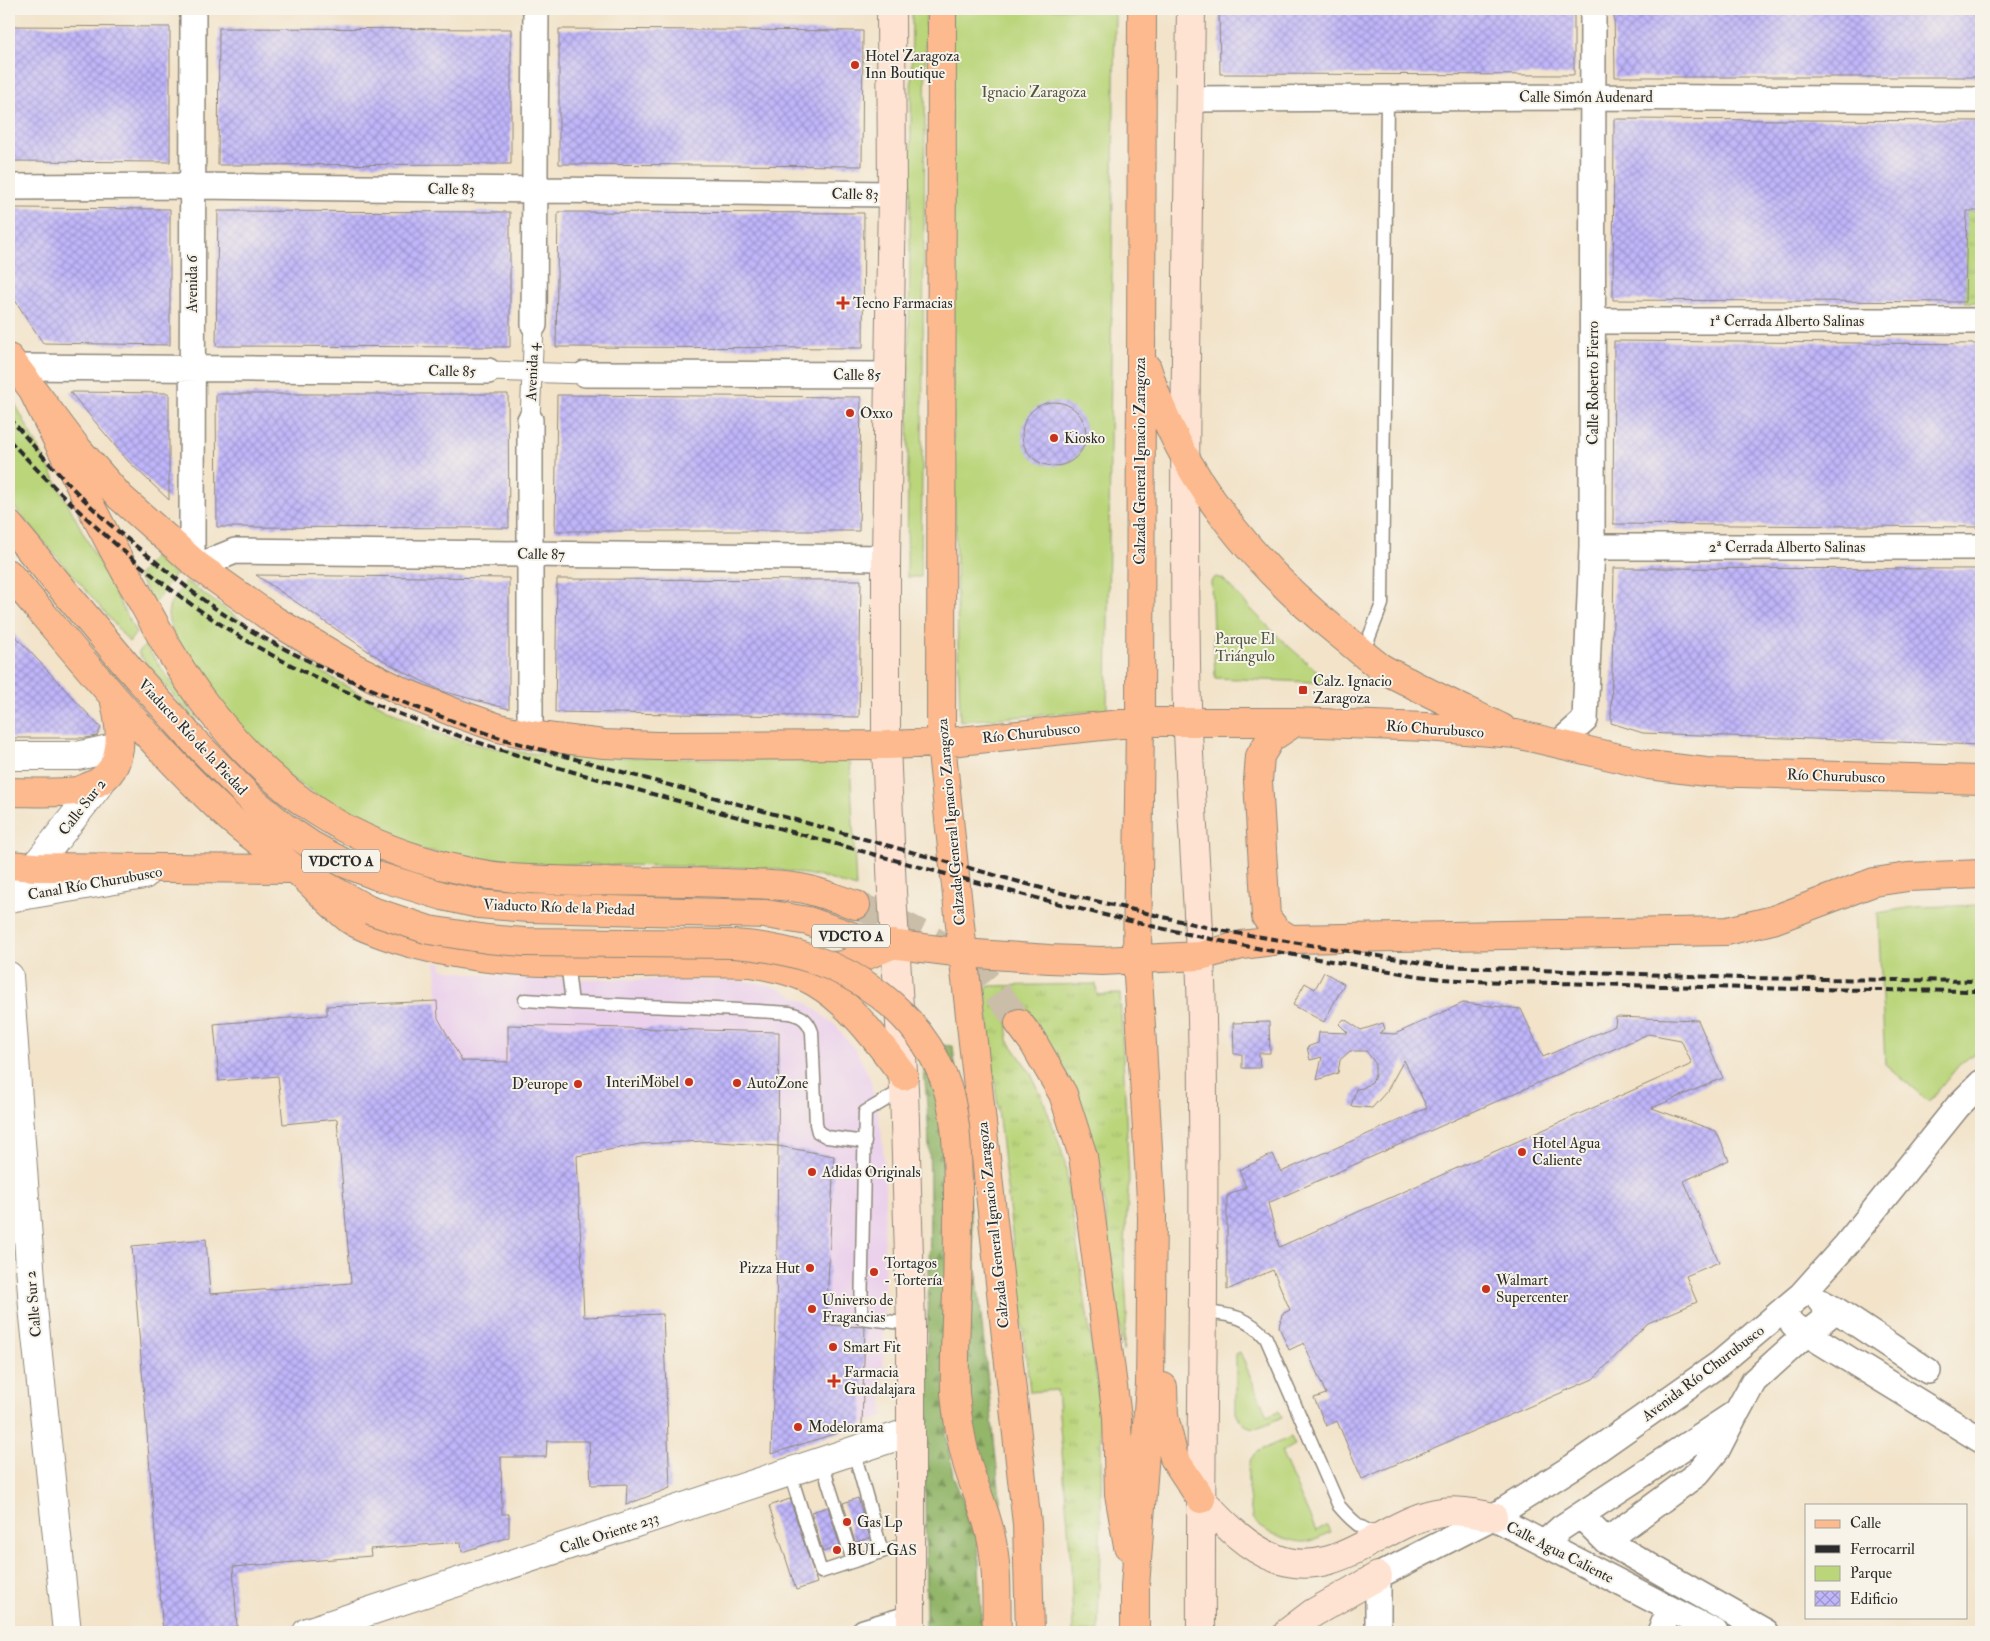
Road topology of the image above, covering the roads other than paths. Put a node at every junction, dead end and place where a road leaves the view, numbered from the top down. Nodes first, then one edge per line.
1 (194, 9) edge
2 (536, 9) edge
3 (891, 9) edge
4 (942, 9) edge
5 (1142, 9) edge
6 (1191, 9) edge
7 (1593, 9) edge
8 (1593, 97) junction
9 (1190, 99) junction
10 (1387, 99) junction
11 (1981, 100) edge
12 (193, 186) junction
13 (9, 188) edge
14 (535, 190) junction
15 (892, 194) junction
16 (1593, 321) junction
17 (1981, 321) edge
18 (534, 326) joint
19 (1141, 345) junction
20 (12, 362) edge
21 (192, 368) junction
22 (488, 371) joint
23 (532, 373) junction
24 (585, 374) joint
25 (889, 375) junction
26 (35, 395) junction
27 (530, 420) joint
28 (1186, 459) junction
29 (9, 525) edge
30 (1592, 547) junction
31 (1981, 547) edge
32 (530, 554) junction
33 (886, 558) junction
34 (195, 563) junction
35 (9, 574) edge
36 (1363, 653) junction
37 (113, 696) junction
38 (1188, 721) junction
39 (1140, 722) junction
40 (1295, 722) junction
41 (1516, 734) junction
42 (530, 735) junction
43 (941, 743) junction
44 (886, 744) junction
45 (1558, 744) junction
46 (119, 747) junction
47 (9, 756) edge
48 (1981, 780) edge
49 (101, 782) junction
50 (9, 792) edge
51 (22, 866) edge
52 (182, 868) junction
53 (295, 869) junction
54 (1981, 874) edge
55 (9, 900) edge
56 (856, 905) tunnel mouth
57 (1290, 939) junction
58 (895, 944) junction
59 (963, 953) junction
60 (1200, 956) junction
61 (1137, 958) junction
62 (567, 962) junction
63 (787, 971) junction
64 (9, 976) edge
65 (525, 1000) dead end
66 (572, 1003) junction
67 (1019, 1023) tunnel mouth
68 (11, 1031) edge
69 (904, 1082) junction
70 (1981, 1083) edge
71 (865, 1142) junction
72 (16, 1164) edge
73 (1152, 1217) junction
74 (1801, 1295) junction
75 (21, 1308) edge
76 (1836, 1310) junction
77 (1204, 1312) junction
78 (1778, 1315) junction
79 (911, 1324) junction
80 (1806, 1334) junction
81 (1928, 1371) dead end
82 (1736, 1412) junction
83 (910, 1432) junction
84 (1981, 1440) edge
85 (854, 1452) junction
86 (822, 1463) junction
87 (790, 1473) junction
88 (1201, 1499) junction
89 (1580, 1516) junction
90 (1493, 1517) junction
91 (1385, 1535) junction
92 (1606, 1541) junction
93 (912, 1542) junction
94 (1544, 1544) junction
95 (882, 1552) junction
96 (854, 1561) junction
97 (1378, 1576) junction
98 (1135, 1587) junction
99 (1670, 1609) junction
100 (911, 1625) edge
101 (67, 1632) edge
102 (307, 1632) edge
103 (864, 1632) edge
104 (997, 1632) edge
105 (1030, 1632) edge
106 (1135, 1632) edge
107 (1201, 1632) edge
108 (1288, 1632) edge
109 (1378, 1632) edge
110 (1660, 1632) edge
111 (1716, 1632) edge
112 (1766, 1632) edge

1 - 12 street, Avenida 6
2 - 14 street, Avenida 4
3 - 15 main road
4 - 43 main road, Calzada General Ignacio Zaragoza
5 - 19 main road, Calzada General Ignacio Zaragoza
6 - 9 main road
7 - 8 street, Calle Roberto Fierro
8 - 10 street, Calle Simón Audenard
8 - 11 street, Calle Simón Audenard
8 - 16 street, Calle Roberto Fierro
9 - 10 street, Calle Simón Audenard
9 - 28 main road
10 - 36 lane
12 - 13 street, Calle 83
12 - 14 street, Calle 83
12 - 21 street, Avenida 6
14 - 15 street, Calle 83
14 - 18 street, Avenida 4
15 - 25 main road
16 - 17 street, 1ª Cerrada Alberto Salinas
16 - 30 street, Calle Roberto Fierro
18 - 23 street, Avenida 4
19 - 28 main road
19 - 39 main road, Calzada General Ignacio Zaragoza
20 - 21 street, Calle 85
20 - 26 main road
21 - 22 street, Calle 85
21 - 34 street, Avenida 6
22 - 23 street, Calle 85
23 - 24 street, Calle 85
23 - 27 street, Avenida 4
24 - 25 street, Calle 85
25 - 33 main road
26 - 34 main road
26 - 56 main road
27 - 32 street, Avenida 4
28 - 36 main road
28 - 38 main road
29 - 58 main road, Viaducto Río de la Piedad / VDCTO A
30 - 31 street, 2ª Cerrada Alberto Salinas
30 - 45 street, Calle Roberto Fierro
32 - 33 street, Calle 87
32 - 34 street, Calle 87
32 - 42 street, Avenida 4
33 - 44 main road
34 - 42 main road
35 - 37 main road
36 - 41 main road
37 - 46 main road, Calle Sur 2
37 - 53 main road
38 - 39 main road, Río Churubusco
38 - 40 main road, Río Churubusco
38 - 60 main road
39 - 43 main road, Río Churubusco
39 - 61 main road, Calzada General Ignacio Zaragoza
40 - 41 main road, Río Churubusco
40 - 57 main road
41 - 45 main road, Río Churubusco
42 - 44 main road
43 - 44 main road, Río Churubusco
43 - 59 main road, Calzada General Ignacio Zaragoza
44 - 58 main road
45 - 48 main road, Río Churubusco
46 - 47 street
46 - 49 main road, Calle Sur 2
49 - 50 main road
49 - 51 street, Calle Sur 2
51 - 52 main road, Canal Río Churubusco
51 - 55 street, Calle Sur 2
52 - 53 main road, Canal Río Churubusco
52 - 55 street, Canal Río Churubusco
53 - 62 main road
53 - 104 main road, bridge
54 - 57 main road
57 - 60 main road
58 - 59 main road
58 - 63 main road
58 - 69 main road
59 - 61 main road
59 - 105 main road, Calzada General Ignacio Zaragoza
60 - 61 main road
60 - 77 main road
61 - 73 main road, Calzada General Ignacio Zaragoza
62 - 63 main road
62 - 66 lane
63 - 69 main road
64 - 68 street, Calle Sur 2
65 - 66 lane
66 - 71 lane
67 - 98 main road
68 - 72 street, Calle Sur 2
69 - 71 lane
69 - 79 main road
70 - 74 street, Avenida Río Churubusco
71 - 79 lane
72 - 75 street, Calle Sur 2
73 - 88 main road
73 - 98 main road, Calzada General Ignacio Zaragoza
74 - 76 street
74 - 78 street, Avenida Río Churubusco
75 - 101 street, Calle Sur 2
76 - 80 street
76 - 81 street
77 - 88 main road
77 - 91 lane
78 - 80 street
78 - 90 street, Avenida Río Churubusco
79 - 83 main road
80 - 82 street
80 - 84 street
82 - 89 street
82 - 92 street
83 - 85 street, Calle Oriente 233
83 - 93 main road
85 - 86 street, Calle Oriente 233
85 - 95 lane
86 - 87 street, Calle Oriente 233
86 - 96 lane
87 - 96 lane
87 - 102 street, Calle Oriente 233
88 - 91 main road
88 - 107 main road
89 - 92 street
89 - 94 street
90 - 91 main road
90 - 94 street, Calle Agua Caliente
90 - 97 street, Calle Agua Caliente
92 - 112 street
93 - 95 lane
93 - 100 main road
94 - 99 street, Calle Agua Caliente
95 - 96 lane
97 - 108 main road
97 - 109 street
98 - 106 main road, Calzada General Ignacio Zaragoza
99 - 110 street
99 - 111 street, Calle Agua Caliente
100 - 103 street

